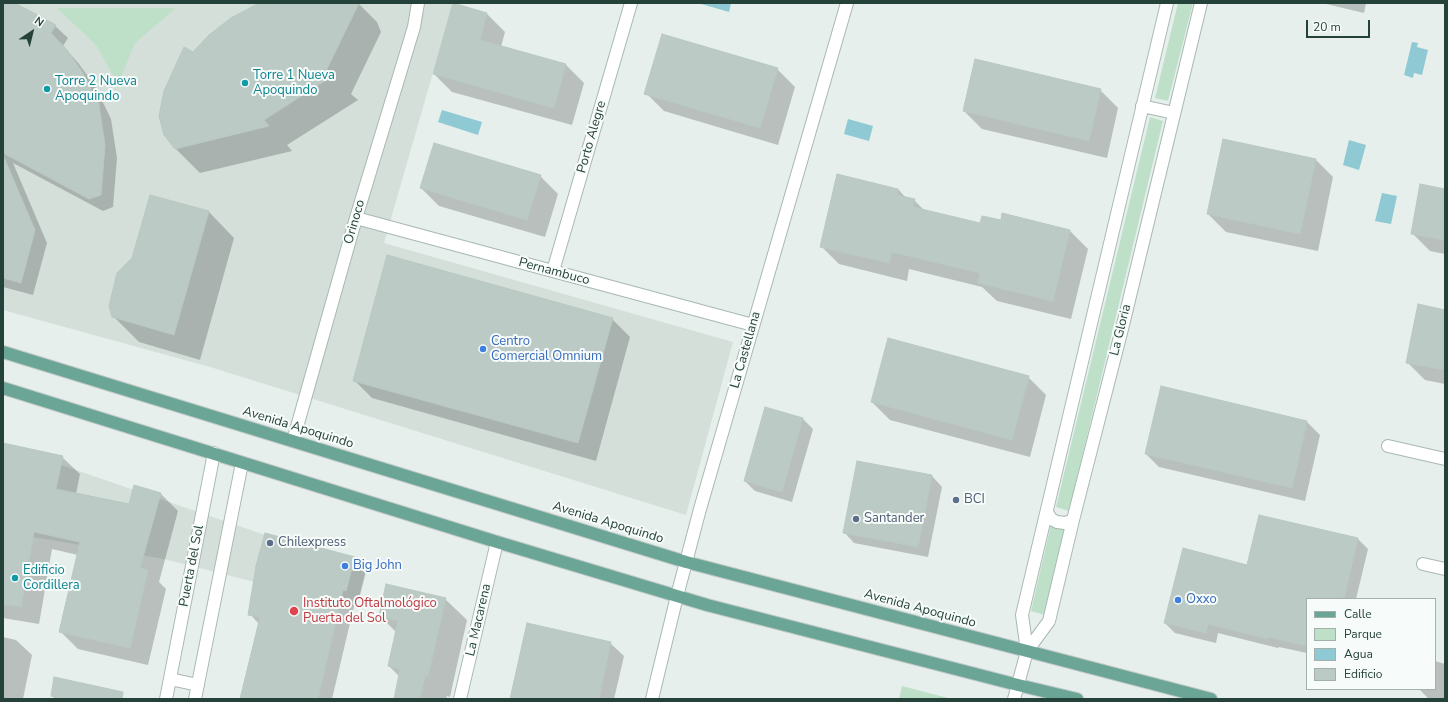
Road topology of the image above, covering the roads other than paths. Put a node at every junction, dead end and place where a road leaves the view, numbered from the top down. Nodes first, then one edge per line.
1 (418, 3) edge
2 (631, 3) edge
3 (847, 3) edge
4 (1167, 3) edge
5 (1201, 3) edge
6 (1142, 106) junction
7 (1174, 113) junction
8 (356, 218) junction
9 (553, 271) junction
10 (753, 325) junction
11 (3, 352) edge
12 (3, 388) edge
13 (293, 441) junction
14 (1388, 446) dead end
15 (214, 453) junction
16 (1445, 459) edge
17 (242, 463) junction
18 (1047, 512) junction
19 (1073, 520) junction
20 (497, 542) junction
21 (686, 562) junction
22 (1423, 564) dead end
23 (1445, 569) edge
24 (677, 596) junction
25 (1027, 651) junction
26 (170, 679) junction
27 (198, 685) junction
28 (1018, 685) junction
29 (166, 699) edge
30 (195, 699) edge
31 (460, 699) edge
32 (652, 699) edge
33 (1014, 699) edge
34 (1077, 699) edge
35 (1211, 699) edge

1 - 8 street, Orinoco
2 - 9 street, Porto Alegre
3 - 10 street, La Castellana
4 - 6 street, La Gloria
5 - 7 street, La Gloria
6 - 7 street
6 - 18 street, La Gloria
7 - 19 street, La Gloria
8 - 9 street, Pernambuco
8 - 13 street, Orinoco
9 - 10 street, Pernambuco
10 - 21 street, La Castellana
11 - 13 main road, Avenida Apoquindo
12 - 15 main road
13 - 21 main road, Avenida Apoquindo
14 - 16 street
15 - 17 main road
15 - 26 street, Puerta del Sol
17 - 20 main road
17 - 27 street
18 - 19 street
18 - 25 street, La Gloria
19 - 25 street, La Gloria
20 - 24 main road
20 - 31 street, La Macarena
21 - 24 street, La Castellana
21 - 25 main road, Avenida Apoquindo
22 - 23 street
24 - 28 main road
24 - 32 street, La Castellana
25 - 28 street, La Gloria
25 - 35 main road, Avenida Apoquindo
26 - 27 street
26 - 29 street, Puerta del Sol
27 - 30 street
28 - 33 street, La Gloria
28 - 34 main road

